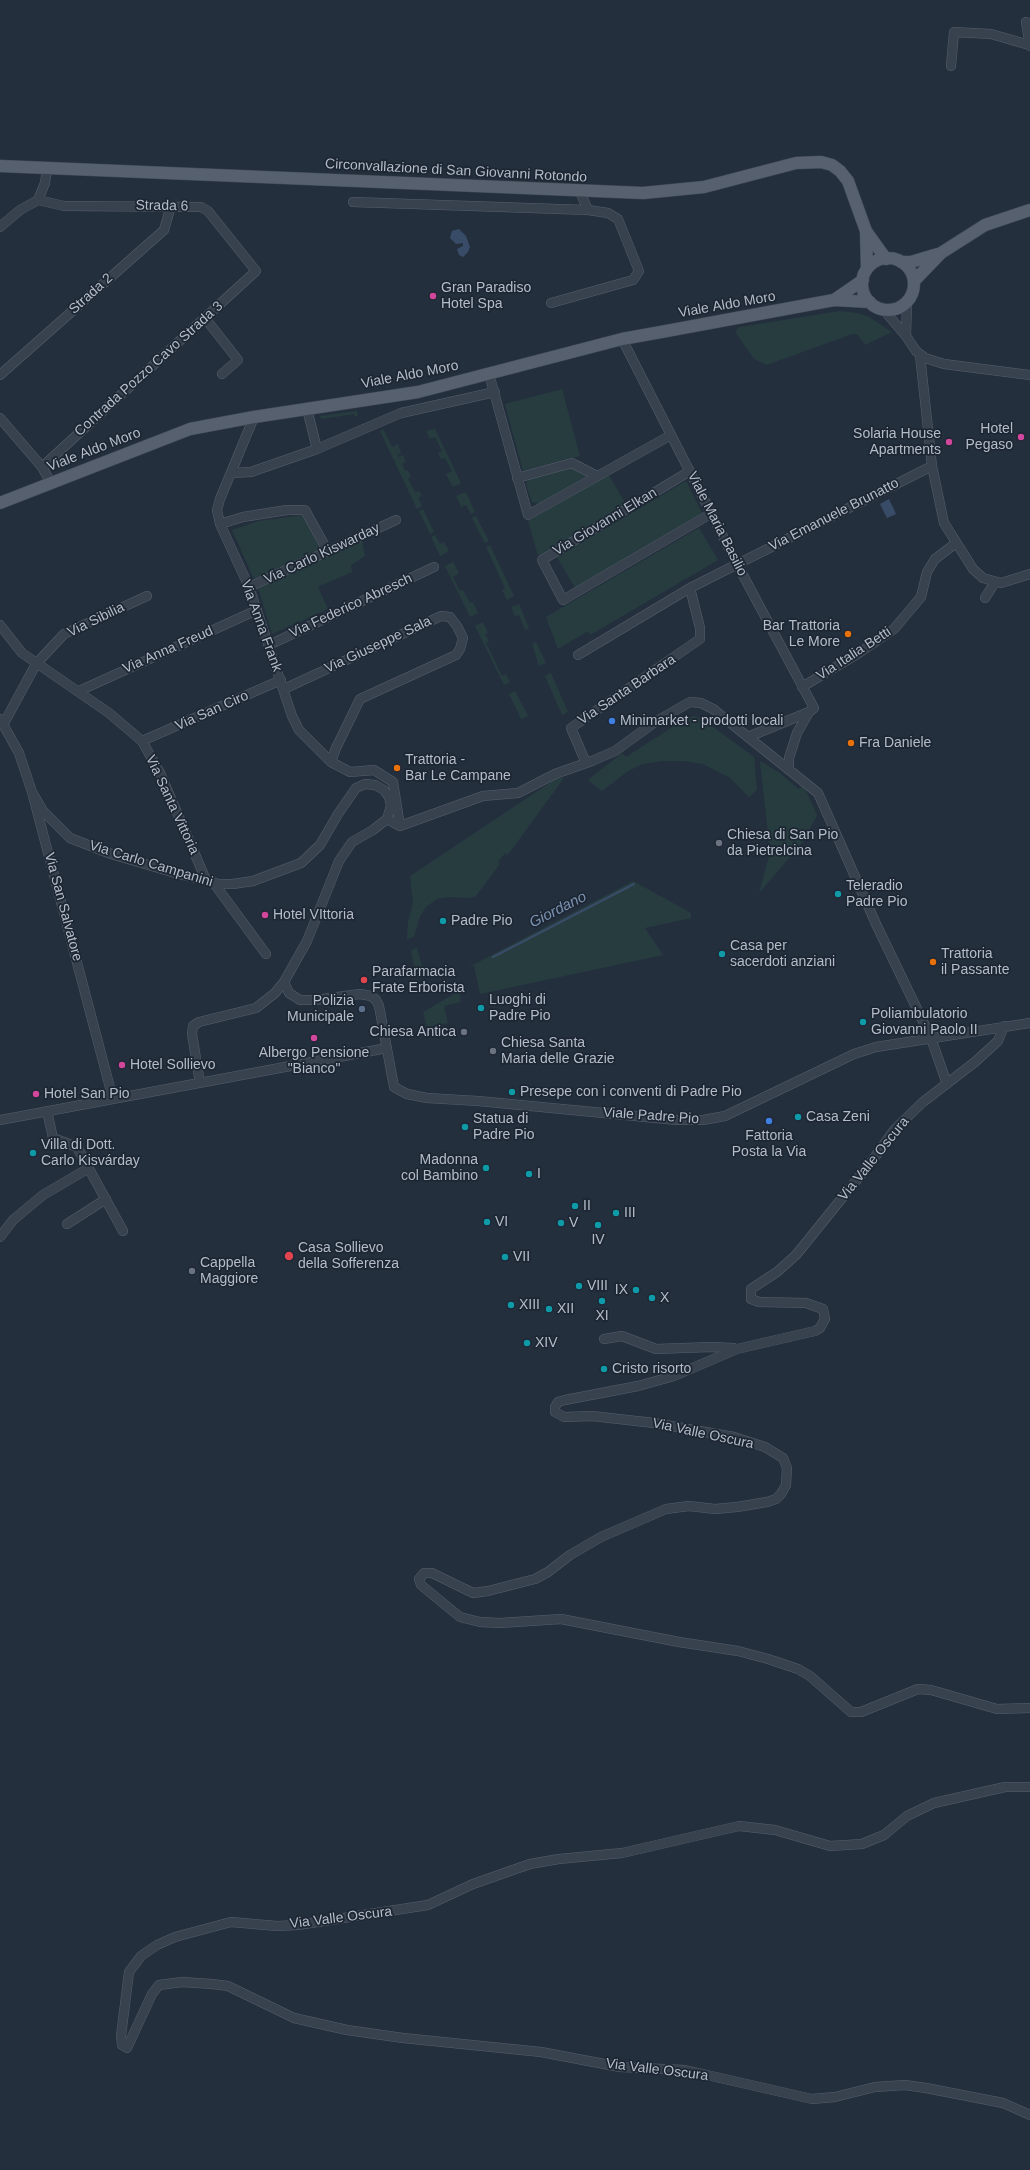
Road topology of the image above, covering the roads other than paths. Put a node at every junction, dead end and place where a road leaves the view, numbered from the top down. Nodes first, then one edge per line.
1 (1026, 22) dead end
2 (1030, 45) edge
3 (951, 66) dead end
4 (0, 166) edge
5 (47, 169) junction
6 (580, 192) junction
7 (38, 200) junction
8 (353, 202) dead end
9 (171, 206) junction
10 (588, 210) junction
11 (1030, 210) edge
12 (0, 227) edge
13 (866, 231) junction
14 (941, 253) junction
15 (886, 259) junction
16 (901, 262) junction
17 (256, 271) joint
18 (865, 275) junction
19 (914, 281) junction
20 (834, 300) junction
21 (870, 302) junction
22 (907, 302) junction
23 (551, 304) dead end
24 (882, 309) junction
25 (205, 318) junction
26 (906, 336) junction
27 (622, 339) junction
28 (920, 355) junction
29 (222, 374) dead end
30 (489, 374) junction
31 (0, 375) edge
32 (1030, 375) edge
33 (495, 392) junction
34 (307, 409) junction
35 (254, 417) junction
36 (0, 418) edge
37 (672, 435) junction
38 (317, 449) junction
39 (42, 466) junction
40 (932, 466) junction
41 (690, 471) junction
42 (232, 473) junction
43 (597, 476) junction
44 (517, 478) junction
45 (51, 483) junction
46 (0, 503) edge
47 (712, 513) junction
48 (396, 520) dead end
49 (220, 524) junction
50 (956, 543) junction
51 (327, 550) junction
52 (737, 564) junction
53 (434, 567) dead end
54 (1030, 574) edge
55 (995, 582) junction
56 (249, 587) junction
57 (690, 588) junction
58 (147, 596) dead end
59 (985, 598) dead end
60 (257, 610) junction
61 (0, 625) edge
62 (268, 645) junction
63 (578, 655) dead end
64 (36, 664) junction
65 (283, 685) junction
66 (802, 687) junction
67 (79, 691) junction
68 (812, 710) junction
69 (2, 721) edge
70 (748, 737) junction
71 (142, 741) junction
72 (331, 762) junction
73 (586, 763) junction
74 (788, 769) junction
75 (32, 792) junction
76 (387, 819) junction
77 (400, 826) junction
78 (210, 881) junction
79 (266, 954) dead end
80 (284, 982) junction
81 (1030, 1023) edge
82 (1004, 1026) junction
83 (931, 1038) junction
84 (387, 1048) junction
85 (200, 1083) junction
86 (947, 1084) junction
87 (113, 1100) junction
88 (47, 1112) junction
89 (0, 1120) edge
90 (89, 1168) junction
91 (106, 1199) junction
92 (66, 1224) dead end
93 (2, 1231) edge
94 (123, 1231) dead end
95 (604, 1339) dead end
96 (737, 1349) junction
97 (1030, 1708) edge
98 (1030, 1787) edge
99 (1030, 2115) edge

1 - 2 street
2 - 3 street
4 - 5 main road, Circonvallazione di San Giovanni Rotondo
5 - 6 main road, Circonvallazione di San Giovanni Rotondo
5 - 7 street
6 - 10 street
6 - 13 main road, Circonvallazione di San Giovanni Rotondo
7 - 9 street, Strada 6
7 - 12 street
8 - 10 street
9 - 17 street, Strada 6
9 - 31 street, Strada 2
10 - 23 street
11 - 14 main road
13 - 15 main road, Circonvallazione di San Giovanni Rotondo
13 - 18 main road, Circonvallazione di San Giovanni Rotondo
14 - 16 main road
14 - 19 main road
15 - 16 main road
15 - 18 main road
16 - 19 main road
17 - 25 street, Contrada Pozzo Cavo Strada 3
18 - 20 main road, Viale Aldo Moro
18 - 21 main road
19 - 22 main road
20 - 21 main road, Viale Aldo Moro
20 - 27 main road, Viale Aldo Moro
21 - 24 main road
22 - 24 main road
22 - 26 street
24 - 26 street
25 - 29 street
25 - 39 street, Contrada Pozzo Cavo Strada 3
26 - 28 street
27 - 30 main road, Viale Aldo Moro
27 - 37 street, Viale Maria Basilio
28 - 32 street
28 - 40 street
30 - 33 street
30 - 34 main road, Viale Aldo Moro
33 - 38 street
33 - 44 street
34 - 35 main road, Viale Aldo Moro
34 - 38 street
35 - 42 street, Via Anna Frank
35 - 45 main road, Viale Aldo Moro
36 - 39 street
37 - 41 street, Viale Maria Basilio
37 - 43 street
38 - 42 street
39 - 45 street
40 - 50 street
40 - 52 street, Via Emanuele Brunatto
41 - 47 street, Viale Maria Basilio
41 - 47 street, Via Giovanni Elkan
42 - 49 street, Via Anna Frank
43 - 44 street
43 - 44 street
45 - 46 main road, Viale Aldo Moro
47 - 52 street, Viale Maria Basilio
48 - 51 street, Via Carlo Kiswarday
49 - 51 street
49 - 56 street, Via Anna Frank
50 - 55 street
50 - 66 street, Via Italia Betti
51 - 56 street, Via Carlo Kiswarday
52 - 57 street, Via Emanuele Brunatto
52 - 66 street, Viale Maria Basilio
53 - 62 street, Via Federico Abresch
54 - 55 street
55 - 59 street
56 - 60 street, Via Anna Frank
57 - 63 street, Via Emanuele Brunatto
57 - 73 street, Via Santa Barbara
58 - 64 street, Via Sibilia
60 - 62 street, Via Anna Frank
60 - 67 street, Via Anna Freud
61 - 64 street
62 - 65 street, Via Anna Frank
64 - 67 street, Via Santa Vittoria
64 - 69 street, Via Sibilia
65 - 71 street, Via San Ciro
65 - 72 street, Via Anna Frank
65 - 72 street, Via Giuseppe Sala
66 - 68 street, Viale Maria Basilio
67 - 71 street, Via Santa Vittoria
68 - 70 street
68 - 74 street
69 - 75 street, Via San Salvatore
70 - 73 street
70 - 74 street
71 - 78 street, Via Santa Vittoria
72 - 77 street, Via Anna Frank
73 - 77 street
74 - 83 street
75 - 78 street, Via Carlo Campanini
75 - 87 street, Via San Salvatore
76 - 77 street
76 - 78 street, Via Carlo Campanini
76 - 80 street
78 - 79 street, Via Santa Vittoria
80 - 84 street
80 - 85 street
81 - 82 street, Viale Padre Pio
82 - 83 street, Viale Padre Pio
82 - 86 street, Via Valle Oscura
83 - 84 street, Viale Padre Pio
83 - 86 street
84 - 85 street
85 - 87 street
86 - 96 street, Via Valle Oscura
87 - 88 street
88 - 89 street
88 - 90 street
90 - 91 street
90 - 93 street
91 - 92 street
91 - 94 street
95 - 96 street
96 - 97 street, Via Valle Oscura
98 - 99 street, Via Valle Oscura

